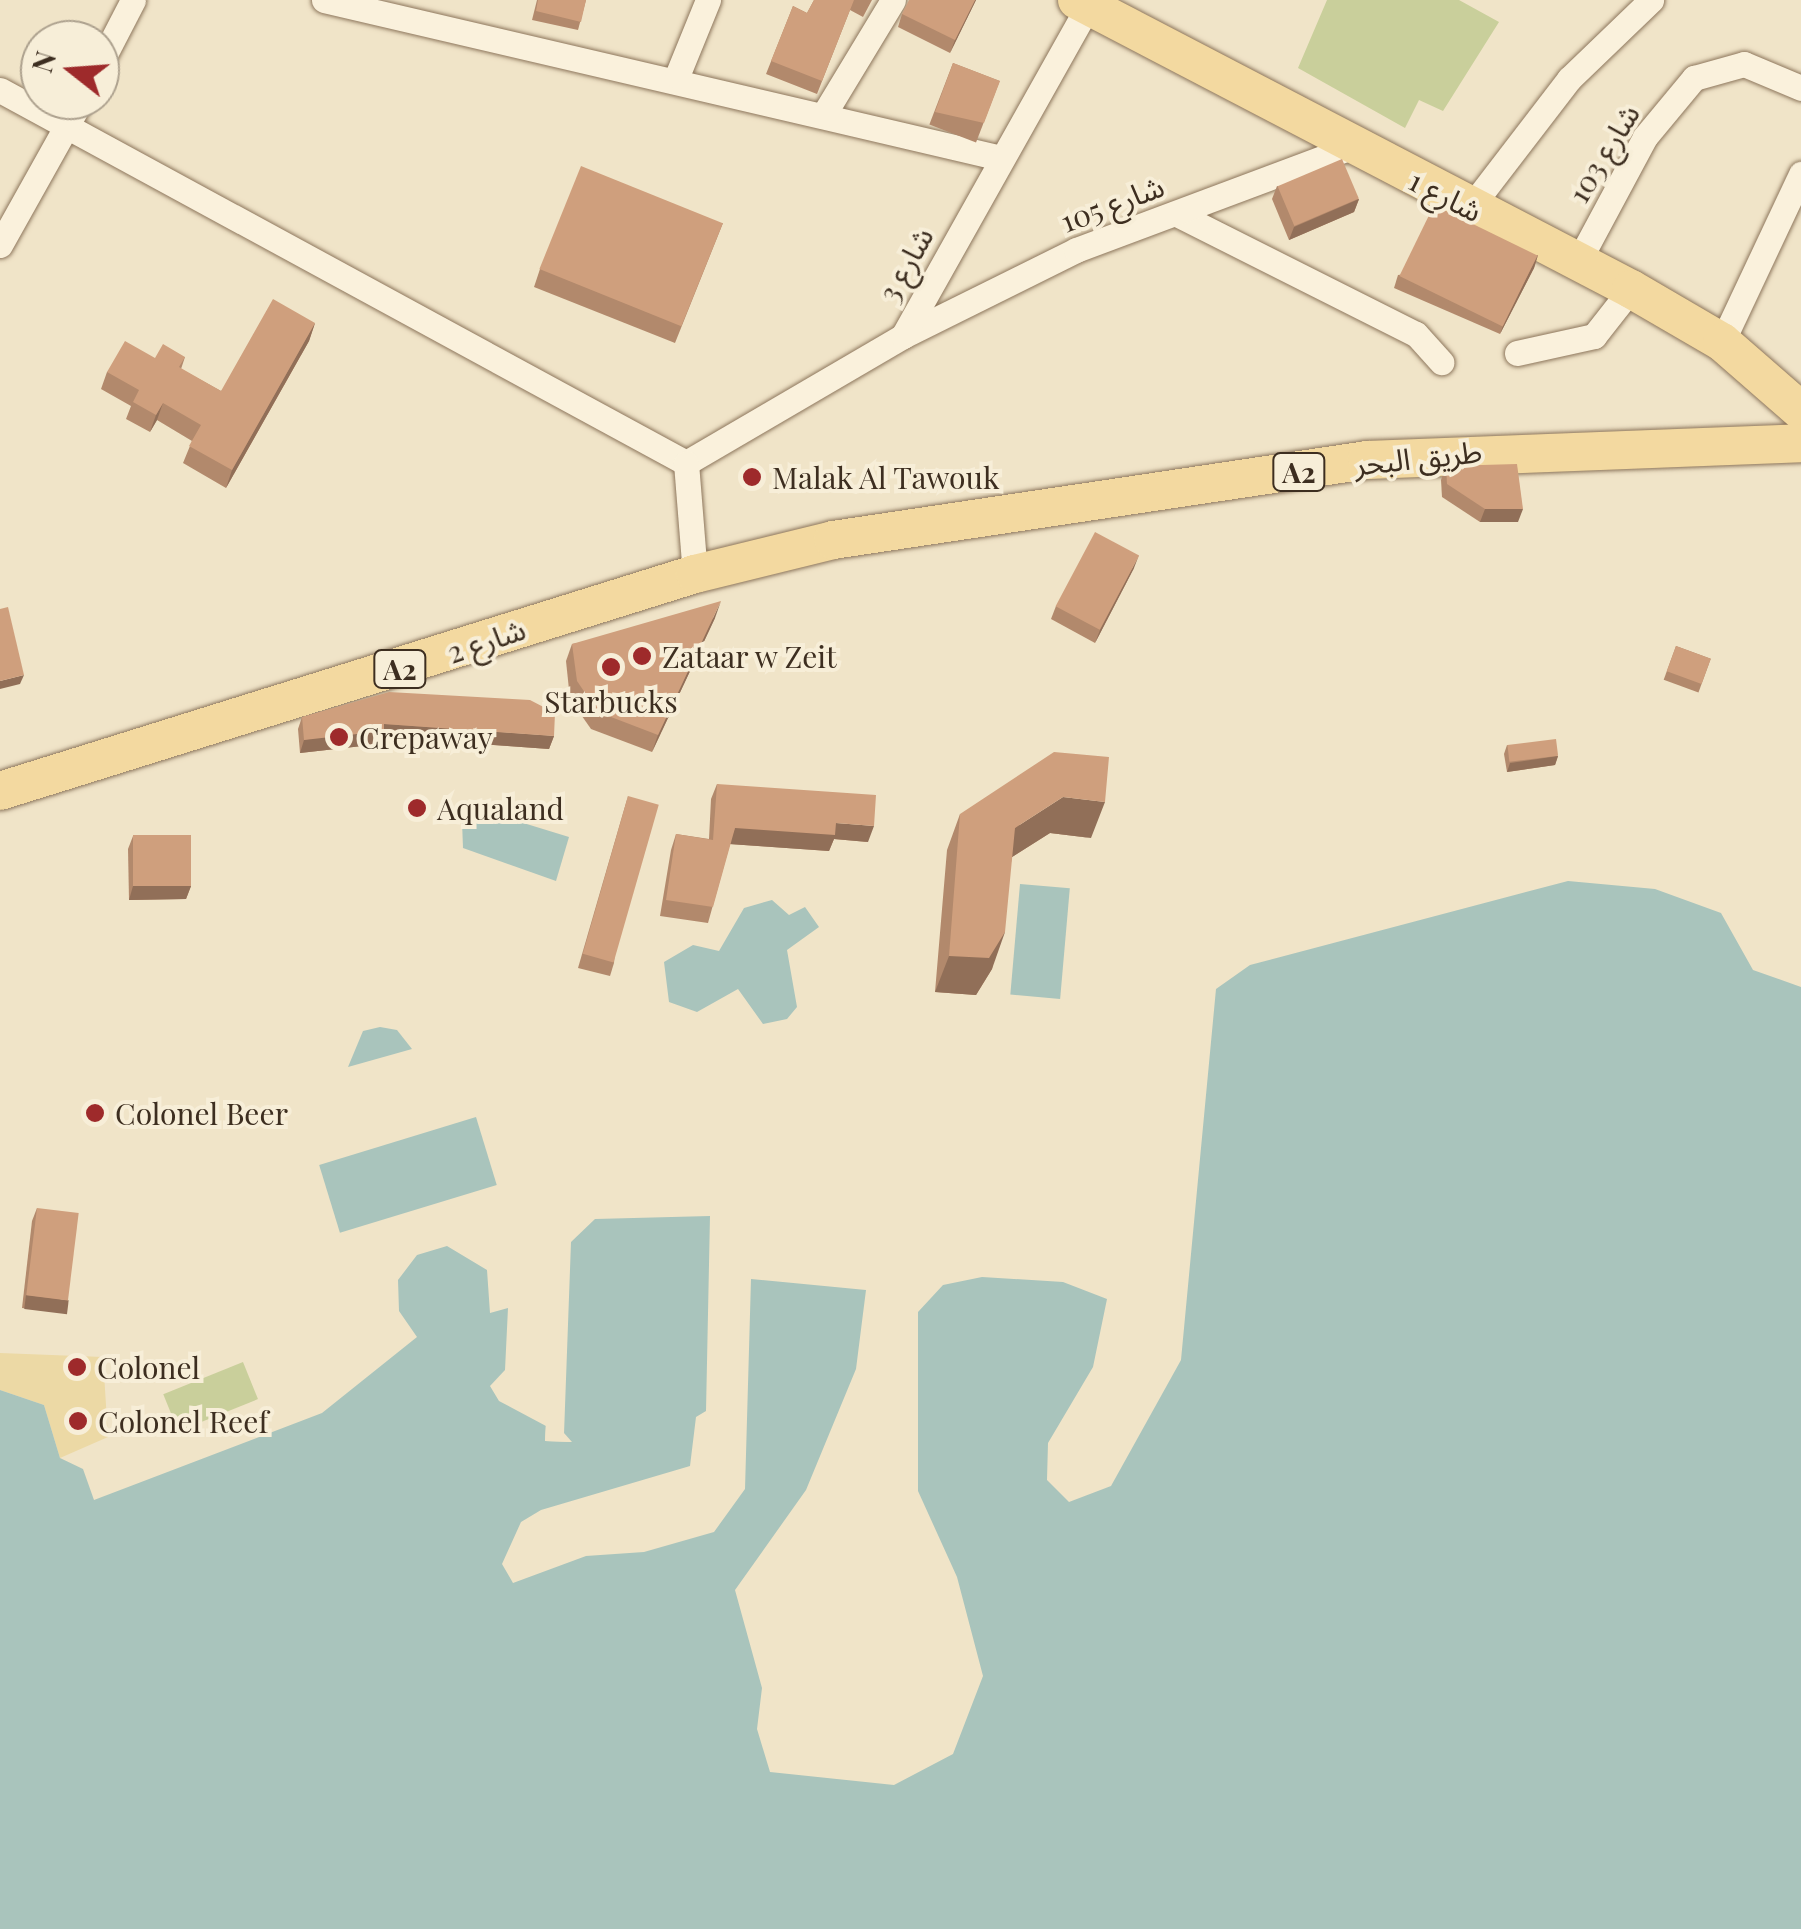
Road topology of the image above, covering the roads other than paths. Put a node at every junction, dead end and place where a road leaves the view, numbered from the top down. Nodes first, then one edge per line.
1 (133, 0) edge
2 (324, 0) edge
3 (708, 0) edge
4 (893, 0) edge
5 (1650, 0) edge
6 (1083, 3) edge
7 (120, 25) edge
8 (677, 76) junction
9 (1801, 88) edge
10 (0, 90) edge
11 (824, 114) junction
12 (70, 120) edge
13 (65, 129) junction
14 (1352, 147) junction
15 (1001, 158) junction
16 (1801, 174) edge
17 (1470, 208) junction
18 (1176, 214) junction
19 (0, 245) edge
20 (1578, 262) junction
21 (1631, 289) junction
22 (903, 336) junction
23 (1722, 342) junction
24 (1517, 353) dead end
25 (1442, 362) dead end
26 (1801, 413) edge
27 (1801, 443) edge
28 (686, 463) junction
29 (801, 546) joint
30 (695, 574) junction
31 (0, 791) edge

1 - 7 street
2 - 8 street
3 - 8 street
4 - 11 street
5 - 17 street
6 - 14 main road, شارع 1 / A2
6 - 15 street, شارع 3
8 - 11 street
9 - 20 street, شارع 103
10 - 13 street
11 - 15 street
12 - 13 street
13 - 19 street
13 - 28 street
14 - 17 main road, شارع 1 / A2
14 - 18 street, شارع 105
15 - 22 street, شارع 3
16 - 23 street
17 - 20 main road, شارع 1 / A2
18 - 22 street, شارع 105
18 - 25 street
20 - 21 main road, شارع 1 / A2
21 - 23 main road, شارع 1 / A2
21 - 24 street
22 - 28 street, شارع 3
23 - 26 main road, شارع 1 / A2
26 - 27 main road, A2
27 - 29 main road, طريق البحر / A2
28 - 30 street
29 - 30 main road, شارع 2 / A2
30 - 31 main road, شارع 2 / A2

